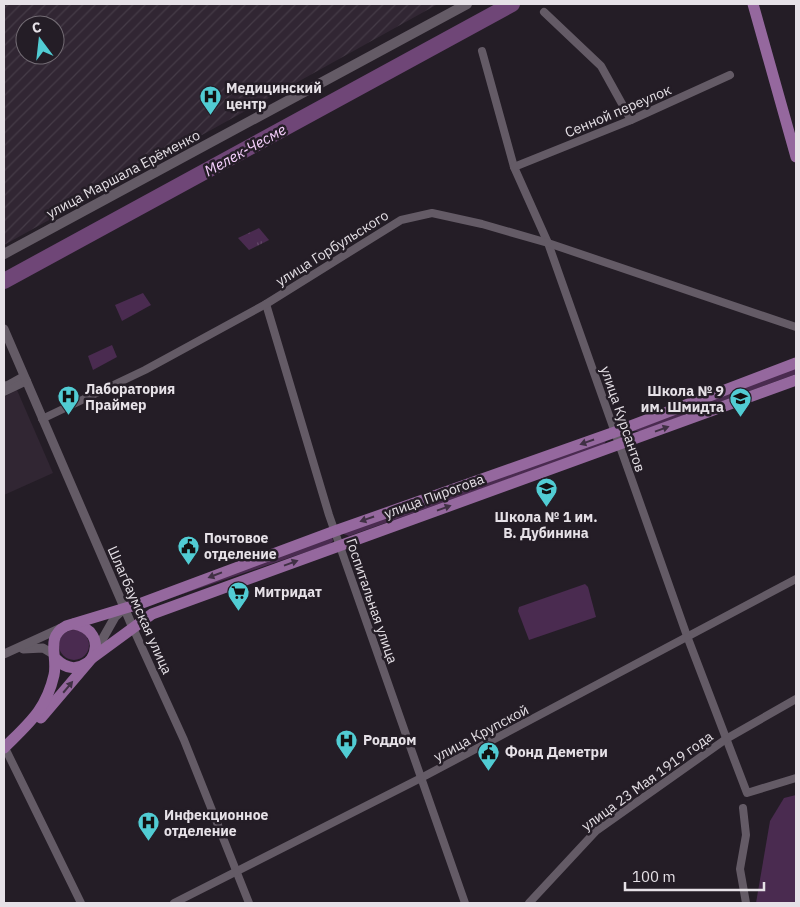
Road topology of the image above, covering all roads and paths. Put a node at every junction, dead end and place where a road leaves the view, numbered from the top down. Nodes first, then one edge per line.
1 (467, 4) edge
2 (753, 4) edge
3 (544, 12) dead end
4 (482, 50) dead end
5 (730, 75) dead end
6 (631, 120) junction
7 (796, 157) edge
8 (514, 167) junction
9 (548, 243) junction
10 (4, 254) edge
11 (266, 304) junction
12 (796, 326) edge
13 (4, 329) edge
14 (796, 363) edge
15 (25, 378) junction
16 (796, 380) edge
17 (5, 388) edge
18 (42, 419) junction
19 (615, 432) junction
20 (620, 445) junction
21 (335, 531) junction
22 (340, 546) junction
23 (796, 578) edge
24 (124, 609) junction
25 (69, 625) junction
26 (133, 628) junction
27 (687, 636) junction
28 (4, 654) edge
29 (55, 656) junction
30 (91, 660) junction
31 (796, 699) edge
32 (44, 711) junction
33 (726, 739) junction
34 (5, 750) edge
35 (421, 778) junction
36 (796, 778) edge
37 (744, 808) dead end
38 (236, 870) junction
39 (81, 903) edge
40 (174, 903) edge
41 (249, 903) edge
42 (465, 903) edge
43 (529, 903) edge
44 (746, 903) edge

1 - 10 main road, улица Маршала Ерёменко
2 - 7 main road
3 - 6 street
4 - 8 street, улица Курсантов
5 - 6 street, Сенной переулок
6 - 8 street, Сенной переулок
8 - 9 street, улица Курсантов
9 - 11 street, улица Горбульского
9 - 12 street, улица Горбульского
9 - 19 street, улица Курсантов
11 - 18 street, улица Горбульского
11 - 21 street, Госпитальная улица
13 - 15 street, Шлагбаумская улица
14 - 19 main road, улица Пирогова
15 - 17 street
15 - 18 street, Шлагбаумская улица
20 -> 16 main road, улица Пирогова
18 - 24 street, Шлагбаумская улица
19 - 20 street, улица Курсантов
19 -> 21 main road, улица Пирогова
22 -> 20 main road, улица Пирогова
20 - 27 street, улица Курсантов
21 - 22 street, Госпитальная улица
21 -> 24 main road, улица Пирогова
26 -> 22 main road, улица Пирогова
22 - 35 street, Госпитальная улица
23 - 27 street, улица Крупской
24 - 25 main road, улица Пирогова
24 - 26 street, Шлагбаумская улица
24 - 30 street
25 - 28 street
25 - 29 main road
25 - 30 main road
26 - 30 main road, улица Пирогова
26 - 38 street, Шлагбаумская улица
27 - 33 street, улица Курсантов
27 - 35 street, улица Крупской
28 - 29 street
29 - 30 main road
29 - 32 main road
32 -> 30 main road
31 - 33 street, улица 23 Мая 1919 года
32 - 34 main road
33 - 36 street, улица Курсантов
33 - 43 street, улица 23 Мая 1919 года
34 - 39 street
35 - 38 street, улица Крупской
35 - 42 street, Госпитальная улица
37 - 44 street
38 - 40 street, улица Крупской
38 - 41 street, Шлагбаумская улица

